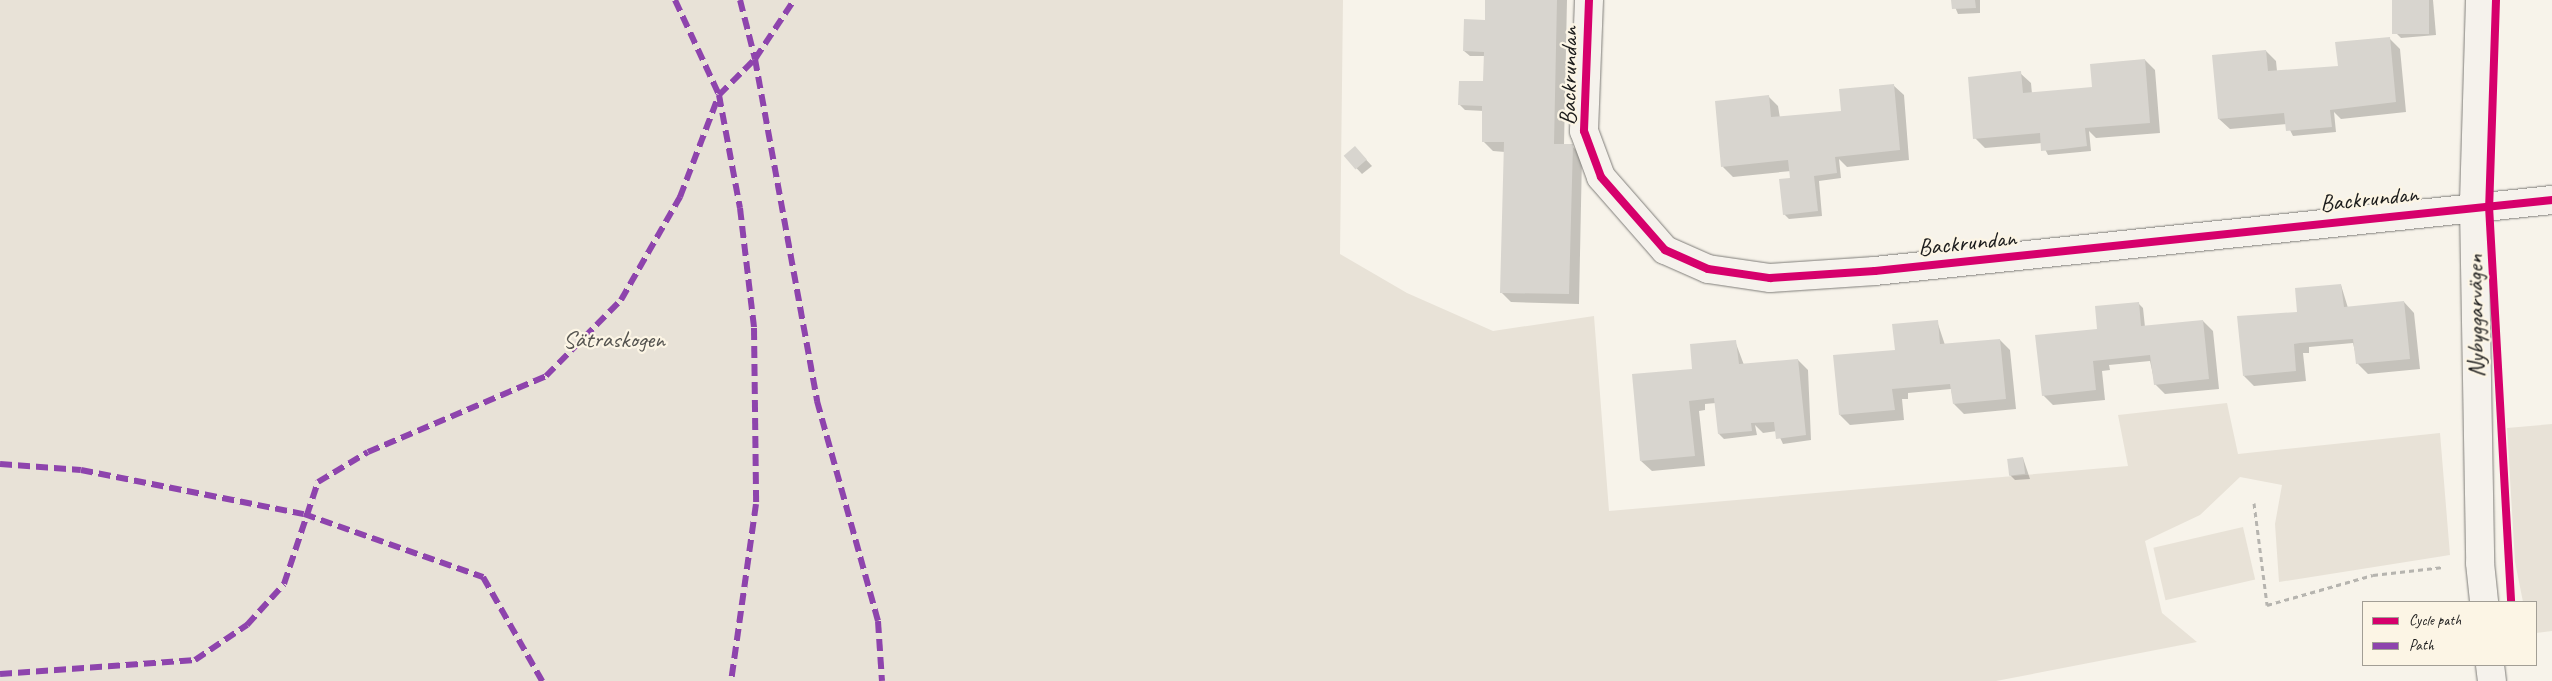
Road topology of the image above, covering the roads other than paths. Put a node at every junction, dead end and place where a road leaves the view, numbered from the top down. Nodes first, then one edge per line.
1 (1590, 0) edge
2 (2480, 0) edge
3 (2552, 200) edge
4 (2474, 207) junction
5 (2484, 601) edge
6 (2490, 666) edge
7 (2492, 681) edge

1 - 4 street, Backrundan
2 - 4 street, Nybyggarvägen
3 - 4 street, Backrundan
4 - 5 street, Nybyggarvägen
6 - 7 street

